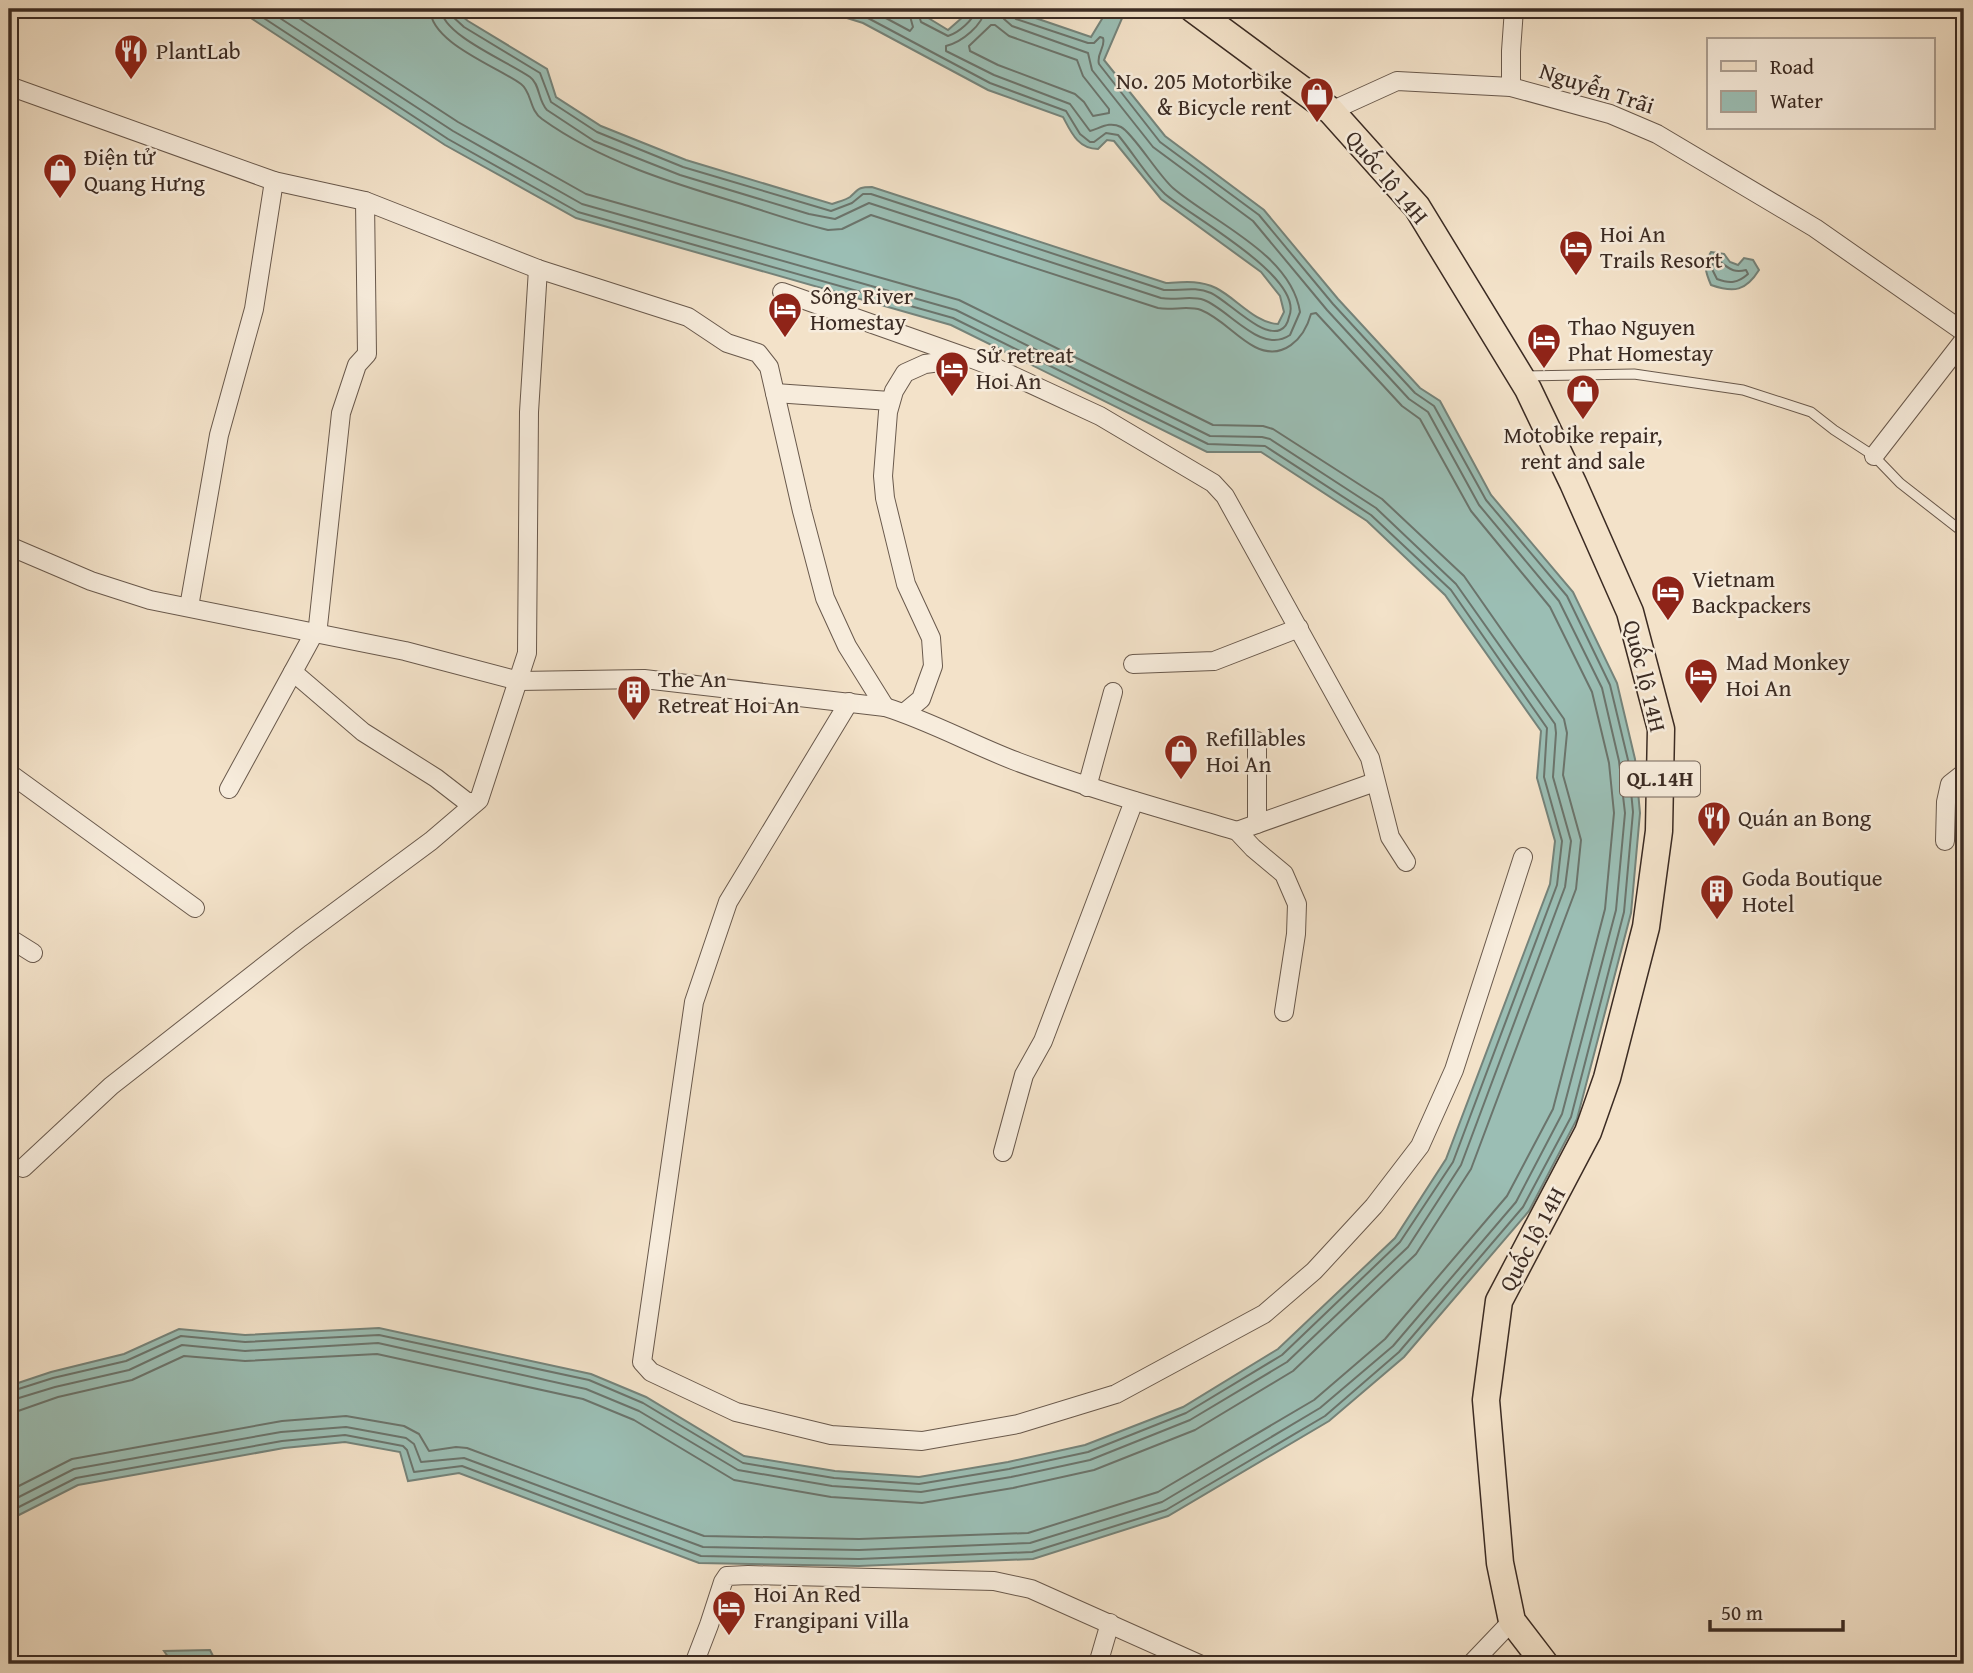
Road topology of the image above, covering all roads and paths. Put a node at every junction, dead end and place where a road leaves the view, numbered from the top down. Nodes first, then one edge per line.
1 (1193, 9) edge
2 (1514, 9) edge
3 (9, 86) edge
4 (1511, 87) junction
5 (1331, 111) junction
6 (274, 181) junction
7 (365, 201) junction
8 (538, 269) junction
9 (782, 292) dead end
10 (1964, 332) edge
11 (1964, 340) edge
12 (970, 358) junction
13 (1520, 376) junction
14 (775, 393) junction
15 (890, 401) junction
16 (1874, 456) junction
17 (1964, 533) edge
18 (9, 546) edge
19 (189, 607) junction
20 (1299, 628) junction
21 (315, 632) junction
22 (1133, 664) dead end
23 (293, 672) junction
24 (519, 681) junction
25 (1113, 692) dead end
26 (849, 702) junction
27 (885, 707) junction
28 (904, 713) junction
29 (1257, 741) dead end
30 (9, 773) edge
31 (1964, 773) edge
32 (1375, 782) junction
33 (1087, 787) junction
34 (229, 789) dead end
35 (1135, 801) junction
36 (475, 802) junction
37 (1257, 824) junction
38 (1237, 831) junction
39 (1945, 841) dead end
40 (1522, 857) dead end
41 (1406, 862) dead end
42 (195, 908) dead end
43 (9, 938) edge
44 (33, 953) dead end
45 (1284, 1012) dead end
46 (1003, 1152) dead end
47 (23, 1168) dead end
48 (1512, 1621) junction
49 (1110, 1623) junction
50 (694, 1664) edge
51 (1098, 1664) edge
52 (1199, 1664) edge
53 (1471, 1664) edge
54 (1545, 1664) edge

1 - 5 main road, Quốc lộ 14H / QL.14H
2 - 4 street
3 - 6 street
4 - 5 street, Nguyễn Trãi
4 - 10 street, Nguyễn Trãi
5 - 13 main road, Quốc lộ 14H / QL.14H
6 - 7 street
6 - 19 street
7 - 8 street
7 - 21 street
8 - 14 street
8 - 24 street
9 - 12 street
11 - 16 street
12 - 15 street
12 - 20 street
13 - 16 lane
13 - 48 main road, Quốc lộ 14H / QL.14H
14 - 15 street
14 - 27 street
15 - 28 street
16 - 17 lane
18 - 19 street
19 - 21 street
20 - 22 street
20 - 32 street
21 - 23 street
21 - 24 street
23 - 34 street
23 - 36 street
24 - 26 street
24 - 36 street
25 - 33 street
26 - 27 street
26 - 40 street
27 - 28 street
28 - 33 street
29 - 37 street
30 - 42 street
31 - 39 street
32 - 37 street
32 - 41 street
33 - 35 street
35 - 38 street
35 - 46 street
36 - 47 street
37 - 38 street
38 - 45 street
43 - 44 street
48 - 53 street
48 - 54 main road, Quốc lộ 14H / QL.14H
49 - 50 street
49 - 51 street
49 - 52 street

